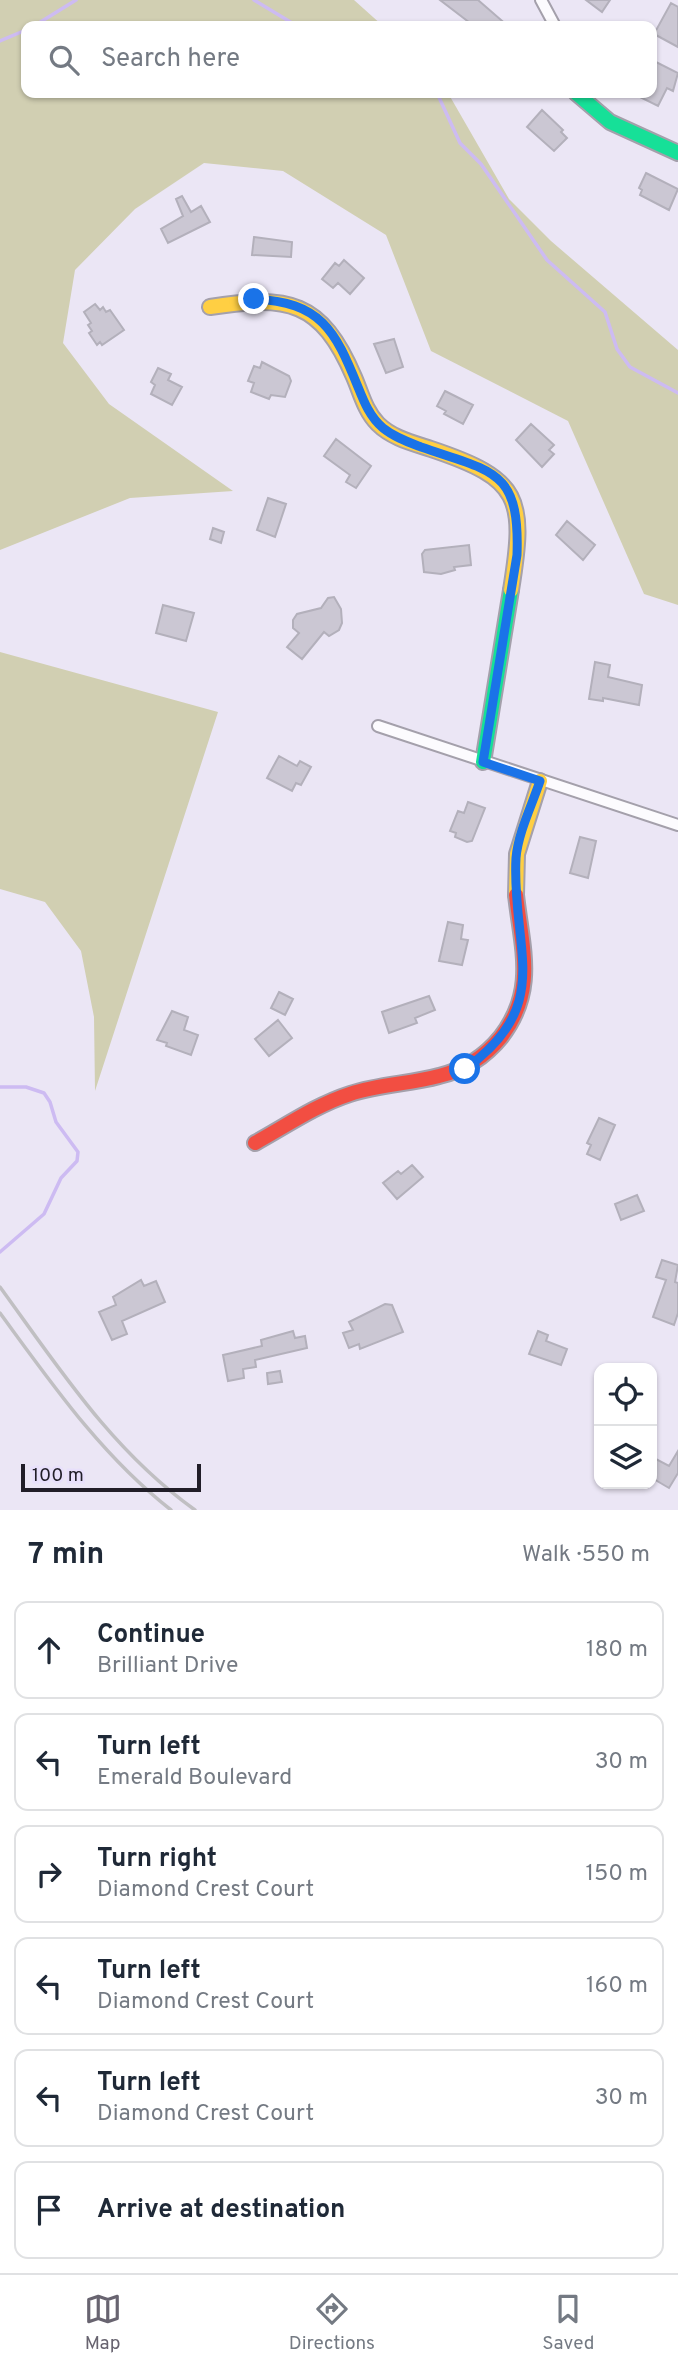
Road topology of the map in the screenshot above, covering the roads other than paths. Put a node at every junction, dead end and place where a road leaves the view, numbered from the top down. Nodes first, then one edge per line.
1 (541, 0) edge
2 (552, 21) edge
3 (582, 98) edge
4 (678, 153) edge
5 (210, 307) dead end
6 (378, 726) dead end
7 (483, 762) junction
8 (540, 781) junction
9 (678, 825) edge
10 (255, 1143) dead end

1 - 2 street
3 - 4 street
5 - 7 street
6 - 7 street
7 - 8 street
8 - 9 street
8 - 10 street

